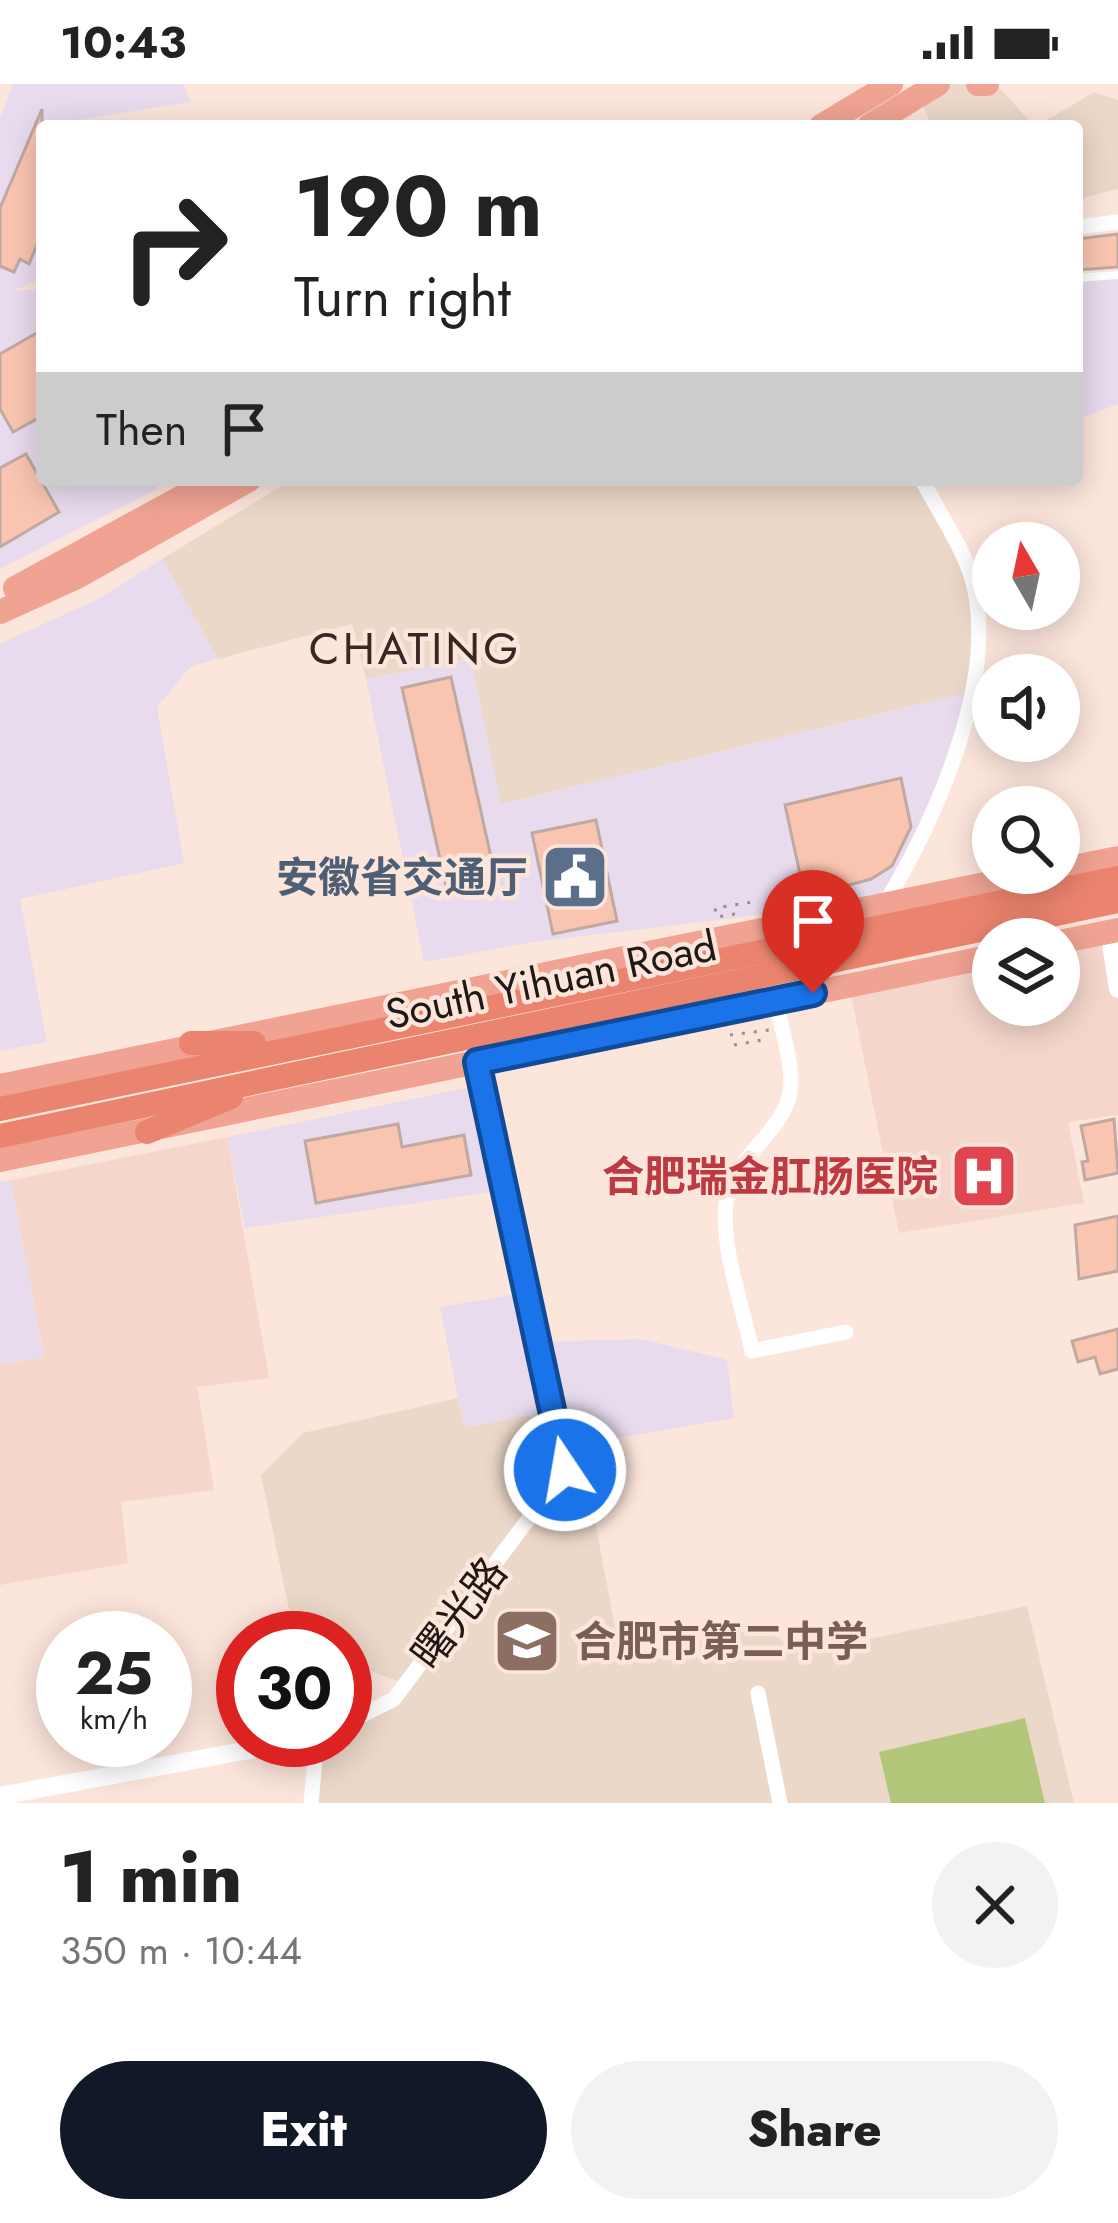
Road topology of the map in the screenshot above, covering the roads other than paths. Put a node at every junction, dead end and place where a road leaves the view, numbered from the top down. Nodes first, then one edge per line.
1 (891, 84) edge
2 (938, 84) edge
3 (831, 120) edge
4 (879, 120) edge
5 (1118, 222) edge
6 (1083, 225) edge
7 (1118, 275) edge
8 (1083, 278) edge
9 (202, 486) edge
10 (238, 486) edge
11 (925, 486) edge
12 (0, 594) edge
13 (0, 612) edge
14 (1114, 863) edge
15 (1080, 867) edge
16 (972, 885) edge
17 (887, 900) junction
18 (1118, 901) edge
19 (1114, 931) edge
20 (1080, 938) edge
21 (972, 960) edge
22 (1118, 989) edge
23 (776, 1000) junction
24 (196, 1054) junction
25 (477, 1062) junction
26 (288, 1074) junction
27 (0, 1087) edge
28 (0, 1109) edge
29 (147, 1132) junction
30 (0, 1136) edge
31 (0, 1160) edge
32 (845, 1332) dead end
33 (758, 1693) dead end
34 (372, 1710) edge
35 (216, 1756) edge
36 (314, 1767) edge
37 (0, 1796) edge
38 (311, 1803) edge
39 (780, 1803) edge

1 - 3 main road
2 - 4 main road
5 - 6 street
7 - 8 lane
9 - 12 main road
10 - 13 main road
11 - 17 street
14 - 15 main road
14 - 24 highway, South Yihuan Road
16 - 17 main road
17 - 24 main road
18 - 26 highway, South Yihuan Road
19 - 20 main road
19 - 22 street
21 - 23 main road
23 - 25 main road
23 - 32 street
24 - 27 main road
24 - 28 highway, South Yihuan Road
25 - 29 main road
25 - 34 street, 曙光路
26 - 29 highway
26 - 30 highway, South Yihuan Road
29 - 31 main road
33 - 39 street
35 - 37 street
36 - 38 street

